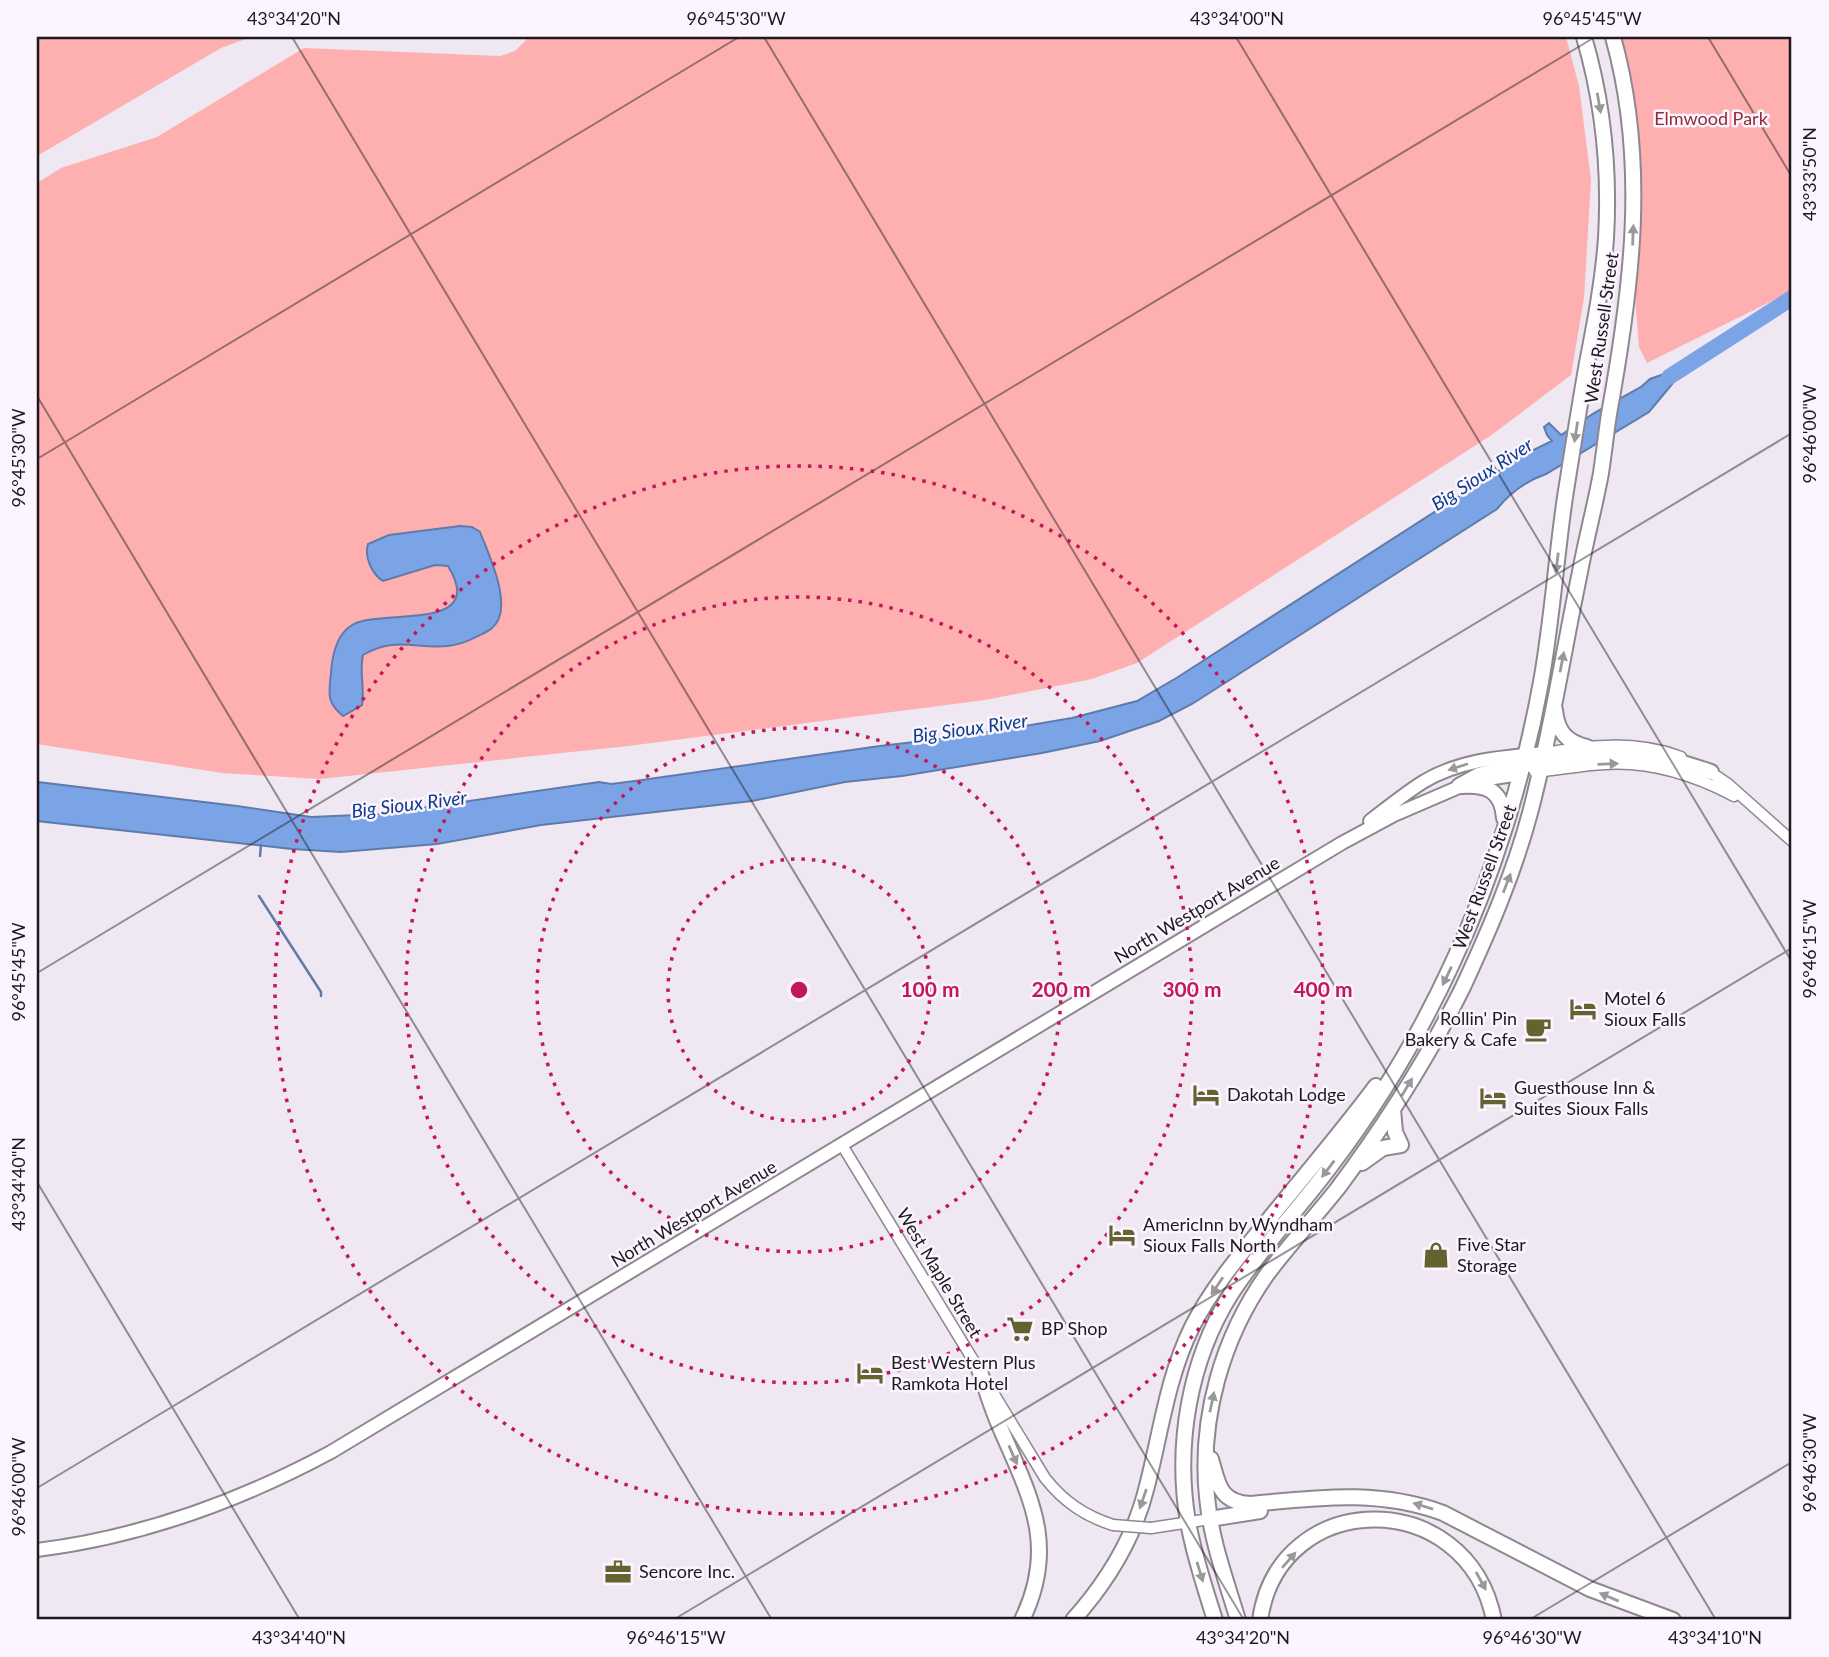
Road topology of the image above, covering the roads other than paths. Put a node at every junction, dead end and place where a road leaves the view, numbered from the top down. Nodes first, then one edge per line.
1 (1584, 37) edge
2 (1613, 37) edge
3 (1556, 691) junction
4 (1587, 747) junction
5 (1542, 763) junction
6 (1523, 764) junction
7 (1711, 772) junction
8 (1459, 786) junction
9 (1747, 802) junction
10 (1503, 826) junction
11 (1792, 841) edge
12 (1342, 843) junction
13 (1424, 1020) junction
14 (1393, 1109) junction
15 (842, 1145) junction
16 (1346, 1176) junction
17 (979, 1369) junction
18 (1207, 1442) junction
19 (1340, 1497) junction
20 (1210, 1519) junction
21 (1188, 1523) junction
22 (37, 1550) edge
23 (1021, 1620) edge
24 (1073, 1620) edge
25 (1215, 1620) edge
26 (1238, 1620) edge
27 (1260, 1620) edge
28 (1494, 1620) edge
29 (1673, 1620) edge

1 -> 6 highway, West Russell Street
3 -> 2 highway, West Russell Street
3 - 4 highway
3 - 5 highway, West Russell Street
4 - 5 street
4 - 7 street
5 - 6 highway
5 - 7 highway
5 -> 9 street
14 -> 5 highway, West Russell Street
6 - 8 highway
6 - 10 highway, West Russell Street
6 -> 12 main road, North Westport Avenue
7 - 9 street
8 - 10 highway
8 - 12 main road, North Westport Avenue
9 - 11 street
10 -> 13 highway, West Russell Street
12 - 15 main road, North Westport Avenue
13 -> 21 highway, West Russell Street
13 -> 24 highway
14 - 16 highway, West Russell Street
14 - 16 highway
15 - 17 street, West Maple Street
15 - 22 main road, North Westport Avenue
18 -> 16 highway, West Russell Street
17 - 21 street, West Maple Street, bridge
17 -> 23 highway
18 - 19 highway
18 - 20 highway, West Russell Street
19 - 20 highway
29 -> 19 highway
20 - 21 street, West Maple Street
20 - 26 highway, West Russell Street
21 -> 25 highway, West Russell Street
27 -> 28 highway

